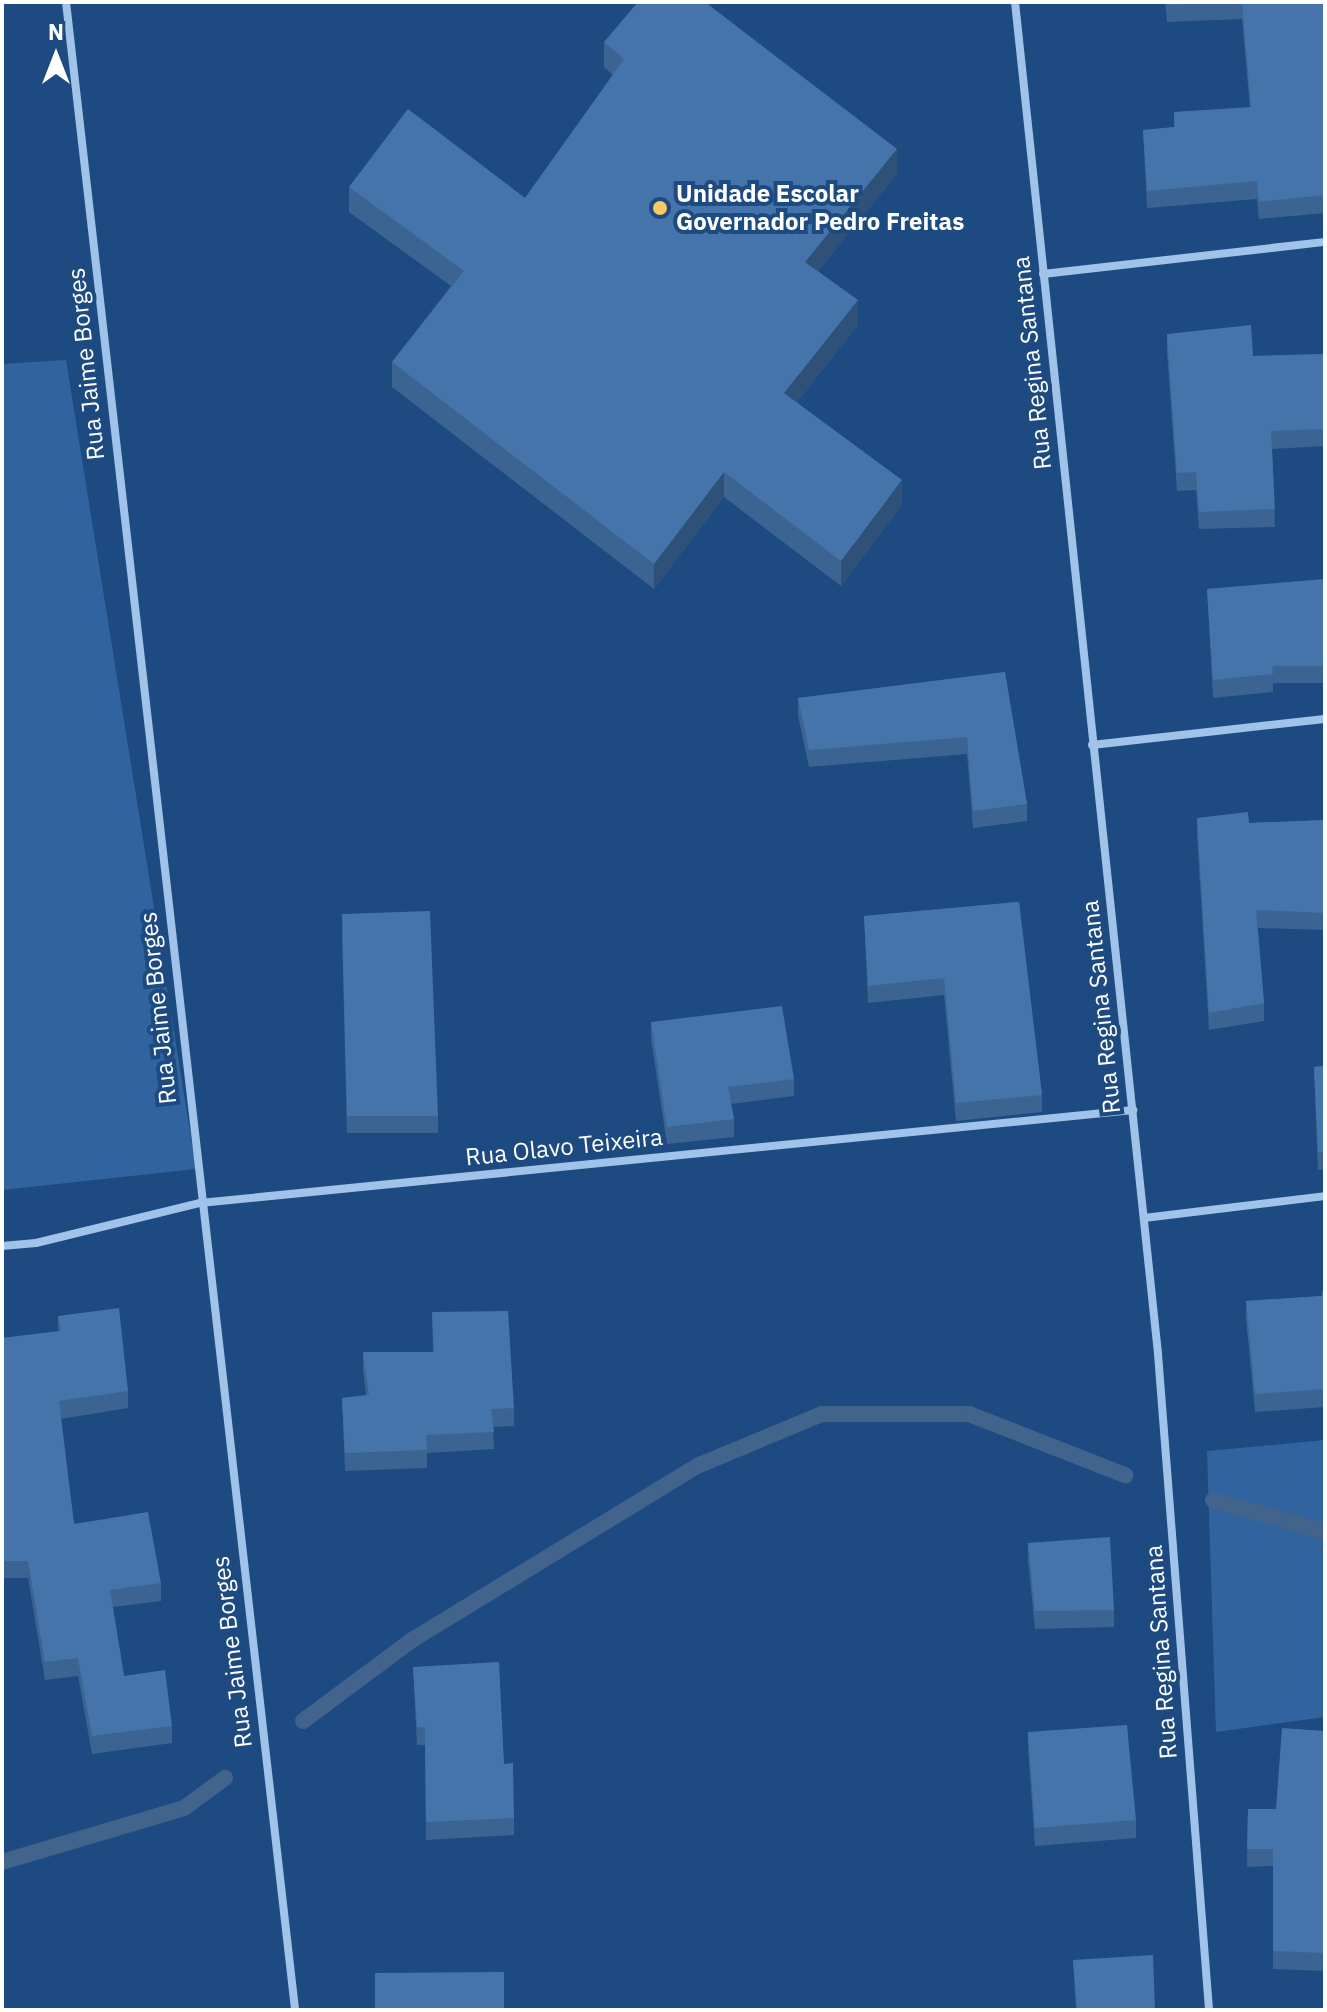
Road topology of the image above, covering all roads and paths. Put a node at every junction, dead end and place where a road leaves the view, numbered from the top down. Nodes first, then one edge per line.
1 (66, 2) edge
2 (1015, 2) edge
3 (1325, 242) edge
4 (1043, 274) junction
5 (1325, 719) edge
6 (1092, 745) junction
7 (1133, 1110) junction
8 (1325, 1196) edge
9 (200, 1203) junction
10 (1144, 1218) junction
11 (2, 1246) edge
12 (295, 2010) edge
13 (1209, 2010) edge

1 - 9 street, Rua Jaime Borges
2 - 4 street, Rua Regina Santana
3 - 4 street
4 - 6 street, Rua Regina Santana
5 - 6 street
6 - 7 street, Rua Regina Santana
7 - 9 street, Rua Olavo Teixeira
7 - 10 street, Rua Regina Santana
8 - 10 street
9 - 11 street, Rua Olavo Teixeira
9 - 12 street, Rua Jaime Borges
10 - 13 street, Rua Regina Santana

